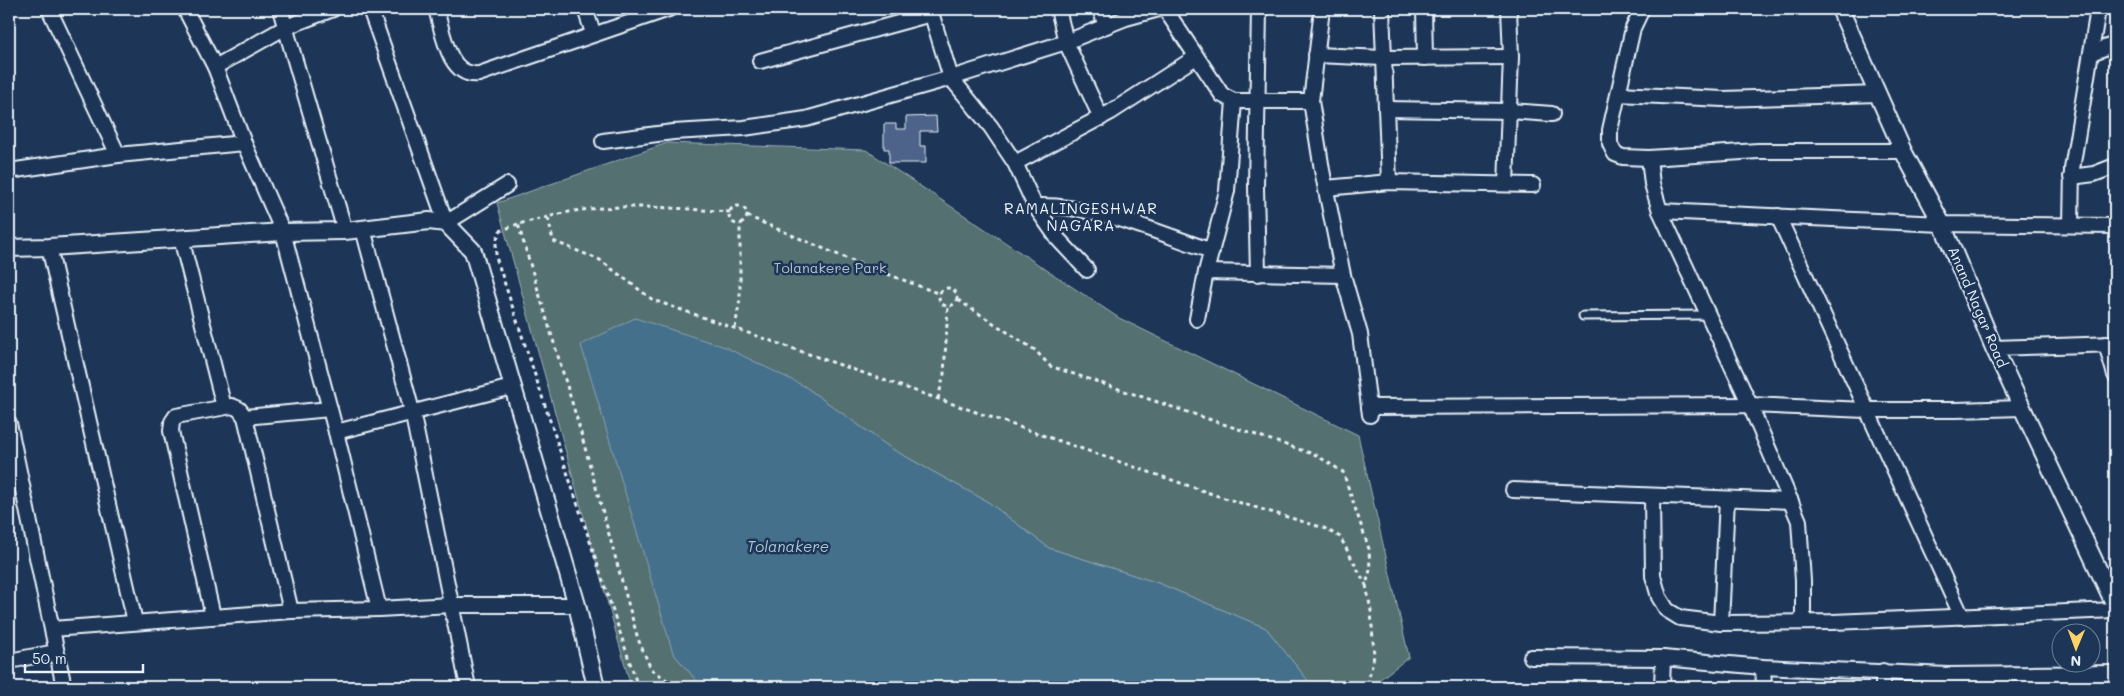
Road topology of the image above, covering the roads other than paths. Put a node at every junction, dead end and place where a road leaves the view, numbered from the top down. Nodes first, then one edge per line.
1 (49, 9) edge
2 (185, 9) edge
3 (280, 9) edge
4 (333, 9) edge
5 (370, 9) edge
6 (436, 9) edge
7 (585, 9) edge
8 (669, 9) edge
9 (1058, 9) edge
10 (1100, 9) edge
11 (1158, 9) edge
12 (1165, 9) edge
13 (1259, 9) edge
14 (1322, 9) edge
15 (1382, 9) edge
16 (1424, 9) edge
17 (1509, 9) edge
18 (1642, 9) edge
19 (1840, 9) edge
20 (2098, 9) edge
21 (930, 11) edge
22 (1106, 26) junction
23 (286, 27) junction
24 (592, 33) junction
25 (1066, 42) junction
26 (2115, 44) edge
27 (2091, 53) junction
28 (1316, 55) junction
29 (1196, 57) junction
30 (1383, 58) junction
31 (1425, 58) junction
32 (1511, 58) junction
33 (760, 61) dead end
34 (215, 67) junction
35 (951, 78) junction
36 (1618, 94) junction
37 (1878, 94) junction
38 (1234, 101) junction
39 (1311, 101) junction
40 (1256, 102) junction
41 (1386, 109) junction
42 (1509, 111) junction
43 (1552, 114) dead end
44 (1101, 118) junction
45 (603, 141) dead end
46 (244, 143) junction
47 (1903, 151) junction
48 (118, 155) junction
49 (1649, 158) junction
50 (1015, 163) junction
51 (2115, 166) edge
52 (9, 170) edge
53 (2071, 177) junction
54 (1389, 182) junction
55 (1506, 184) junction
56 (1533, 185) dead end
57 (507, 186) dead end
58 (1326, 188) junction
59 (1034, 206) junction
60 (1660, 211) junction
61 (1778, 216) junction
62 (446, 223) junction
63 (1942, 224) junction
64 (2071, 225) junction
65 (2115, 226) edge
66 (363, 229) junction
67 (345, 230) junction
68 (283, 232) junction
69 (181, 238) junction
70 (49, 247) junction
71 (9, 248) edge
72 (1212, 251) junction
73 (1087, 270) dead end
74 (1206, 272) junction
75 (1258, 274) junction
76 (1343, 275) junction
77 (1583, 316) dead end
78 (1708, 316) junction
79 (1197, 319) dead end
80 (2110, 344) edge
81 (1994, 348) junction
82 (2115, 375) edge
83 (512, 387) junction
84 (1750, 405) junction
85 (224, 407) junction
86 (2022, 408) junction
87 (330, 409) junction
88 (1866, 410) junction
89 (412, 411) junction
90 (245, 417) junction
91 (9, 423) edge
92 (336, 432) junction
93 (1513, 490) dead end
94 (1652, 496) junction
95 (1727, 498) junction
96 (1791, 501) junction
97 (2115, 604) edge
98 (451, 605) junction
99 (577, 605) junction
100 (379, 609) junction
101 (2115, 610) edge
102 (291, 611) junction
103 (213, 616) junction
104 (1962, 617) junction
105 (135, 622) junction
106 (1803, 622) junction
107 (1721, 623) junction
108 (52, 629) junction
109 (56, 652) junction
110 (1531, 657) dead end
111 (1663, 658) junction
112 (9, 661) edge
113 (1763, 666) junction
114 (1883, 672) junction
115 (2115, 673) edge
116 (1951, 681) edge
117 (64, 687) edge
118 (468, 687) edge
119 (596, 687) edge
120 (1662, 687) edge
121 (1764, 687) edge
122 (1883, 687) edge

1 - 48 street
2 - 34 street
3 - 23 street
4 - 23 street
5 - 62 street
6 - 24 street
7 - 24 street
8 - 24 street
9 - 25 street
10 - 22 street
11 - 22 street
12 - 29 street
13 - 40 street
14 - 28 street
15 - 30 street
16 - 31 street
17 - 32 street
18 - 36 street
19 - 37 street, Anand Nagar Road
20 - 27 street
21 - 33 street
21 - 35 street
22 - 25 street
23 - 34 street
23 - 67 street
25 - 35 street
25 - 44 street
26 - 27 street
27 - 53 street
28 - 30 street
28 - 39 street
29 - 38 street
29 - 44 street
30 - 31 street
30 - 41 street
31 - 32 street
32 - 42 street
34 - 46 street
35 - 45 street
35 - 50 street
36 - 37 street
36 - 49 street
37 - 47 street, Anand Nagar Road
38 - 40 street
38 - 72 street
39 - 40 street
39 - 58 street
40 - 75 street
41 - 42 street
41 - 54 street
42 - 43 street
42 - 55 street
44 - 50 street
46 - 48 street
46 - 68 street
47 - 49 street
47 - 63 street, Anand Nagar Road
48 - 52 street
49 - 60 street
50 - 59 street
51 - 53 street
53 - 64 street
54 - 55 street
54 - 58 street
55 - 56 street
57 - 62 street
58 - 76 street
59 - 72 street
59 - 73 street
60 - 61 street
60 - 78 street
61 - 63 street
61 - 88 street
62 - 66 street
62 - 83 street
63 - 64 street
63 - 81 street, Anand Nagar Road
64 - 65 street
66 - 67 street
66 - 89 street
67 - 68 street
68 - 69 street
68 - 87 street
69 - 70 street
69 - 85 street
70 - 71 street
70 - 105 street
72 - 74 street
74 - 75 street
74 - 79 street
75 - 76 street
76 - 84 street
77 - 78 lane
78 - 84 street
80 - 81 street
80 - 82 street
81 - 86 street, Anand Nagar Road
83 - 89 street
83 - 99 street
84 - 88 street
84 - 96 street
85 - 90 street
85 - 103 street
86 - 88 street
86 - 97 street, Anand Nagar Road
87 - 90 street
87 - 92 street
88 - 104 street
89 - 92 street
89 - 98 street
90 - 102 street
91 - 108 street
92 - 100 street
93 - 94 street
94 - 95 street
94 - 107 street
95 - 96 street
95 - 107 street
96 - 106 street
98 - 99 street
98 - 100 street
98 - 118 street
99 - 119 street
100 - 102 street
101 - 104 street
102 - 103 street
103 - 105 street
104 - 106 street
105 - 108 street
106 - 107 street
108 - 109 street
109 - 112 street
109 - 117 street
110 - 111 street
111 - 113 street
111 - 120 street
113 - 114 street
113 - 121 street
114 - 116 street
114 - 122 street
115 - 116 street

